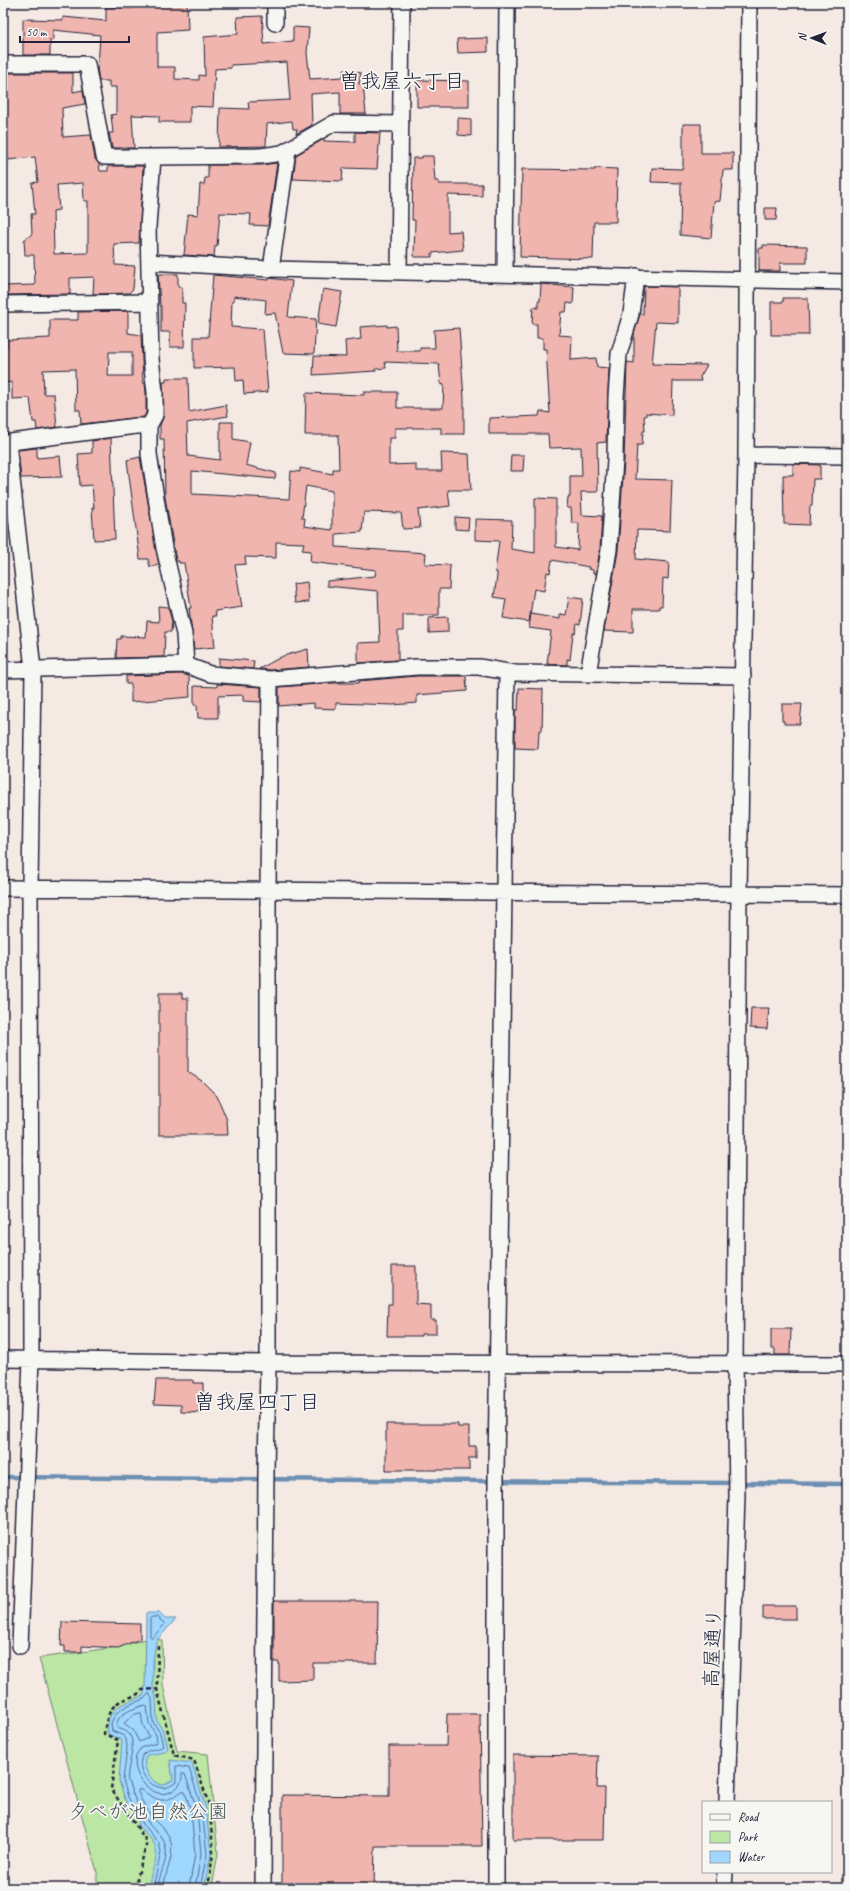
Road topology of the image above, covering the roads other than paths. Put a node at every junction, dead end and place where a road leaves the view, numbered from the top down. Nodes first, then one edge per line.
1 (275, 3) edge
2 (402, 3) edge
3 (507, 3) edge
4 (749, 3) edge
5 (275, 23) dead end
6 (3, 64) edge
7 (401, 124) junction
8 (288, 150) junction
9 (153, 158) junction
10 (149, 262) junction
11 (271, 269) junction
12 (399, 272) junction
13 (505, 274) junction
14 (636, 276) junction
15 (747, 280) junction
16 (847, 282) edge
17 (150, 302) junction
18 (3, 304) edge
19 (149, 426) junction
20 (6, 443) edge
21 (746, 455) junction
22 (847, 456) edge
23 (186, 665) junction
24 (33, 669) junction
25 (3, 670) edge
26 (506, 672) junction
27 (588, 674) junction
28 (743, 676) junction
29 (270, 679) junction
30 (3, 888) edge
31 (30, 888) junction
32 (268, 890) junction
33 (502, 893) junction
34 (739, 894) junction
35 (847, 895) edge
36 (3, 1359) edge
37 (31, 1359) junction
38 (499, 1362) junction
39 (268, 1363) junction
40 (735, 1363) junction
41 (847, 1364) edge
42 (20, 1646) dead end
43 (727, 1801) edge
44 (724, 1873) edge
45 (263, 1888) edge
46 (496, 1888) edge
47 (724, 1888) edge

1 - 5 street
2 - 7 street
3 - 13 street
4 - 15 street, 高屋通り
6 - 9 street
7 - 8 street
7 - 12 street
8 - 9 street
8 - 11 street
9 - 10 street
10 - 11 street
10 - 17 street
11 - 12 street
12 - 13 street
13 - 14 street
14 - 15 street
14 - 27 street
15 - 16 street
15 - 21 street, 高屋通り
17 - 18 street
17 - 19 street
19 - 20 street
19 - 23 street
20 - 24 street
21 - 22 street
21 - 28 street, 高屋通り
23 - 24 street
23 - 29 street
24 - 25 street
24 - 31 street
26 - 27 street
26 - 29 street
26 - 33 street
27 - 28 street
28 - 34 street, 高屋通り
29 - 32 street
30 - 31 street
31 - 32 street
31 - 37 street
32 - 33 street
32 - 39 street
33 - 34 street
33 - 38 street
34 - 35 street
34 - 40 street, 高屋通り
36 - 37 street
37 - 39 street
37 - 42 street
38 - 39 street
38 - 40 street
38 - 46 street
39 - 45 street
40 - 41 street
40 - 43 street, 高屋通り
44 - 47 street

